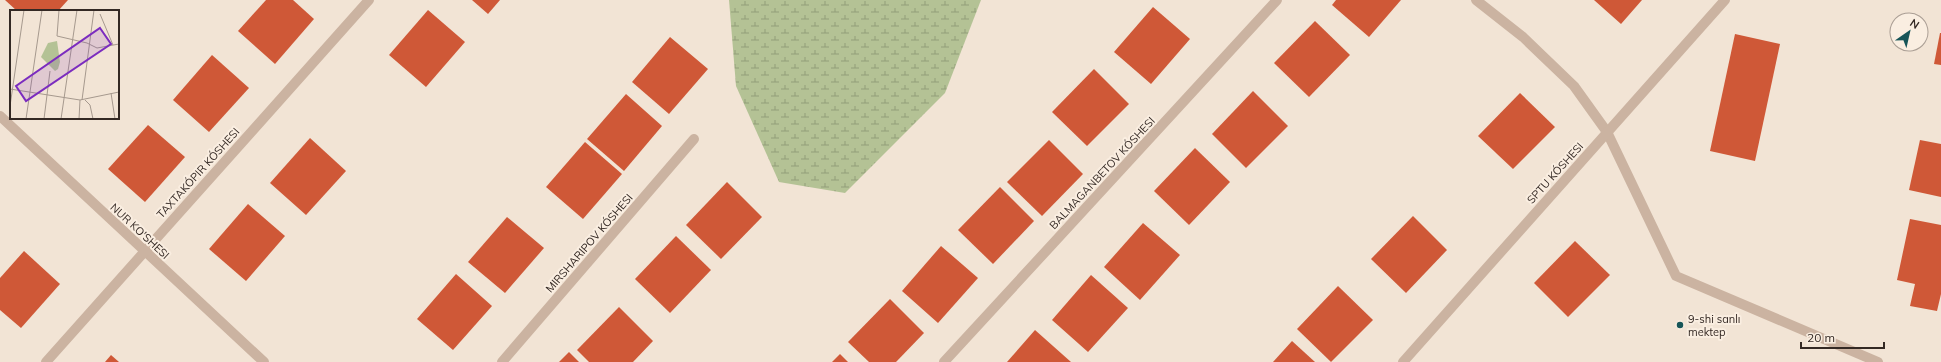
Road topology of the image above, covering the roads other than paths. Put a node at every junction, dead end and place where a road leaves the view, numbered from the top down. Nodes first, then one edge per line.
1 (369, 0) edge
2 (1277, 0) edge
3 (1476, 0) edge
4 (1725, 0) edge
5 (0, 116) edge
6 (1607, 132) junction
7 (694, 139) dead end
8 (144, 252) junction
9 (46, 362) edge
10 (264, 362) edge
11 (502, 362) edge
12 (944, 362) edge
13 (1403, 362) edge
14 (1878, 362) edge

1 - 8 street, TAXTAKÓPIR KÓSHESI
2 - 12 street, BALMAGANBETOV KÓSHESI
3 - 6 street
4 - 6 street, SPTU KÓSHESI
5 - 8 street, NUR KO'SHESI
6 - 13 street, SPTU KÓSHESI
6 - 14 street
7 - 11 street, MIRSHARIPOV KÓSHESI
8 - 9 street, TAXTAKÓPIR KÓSHESI
8 - 10 street, NUR KO'SHESI

